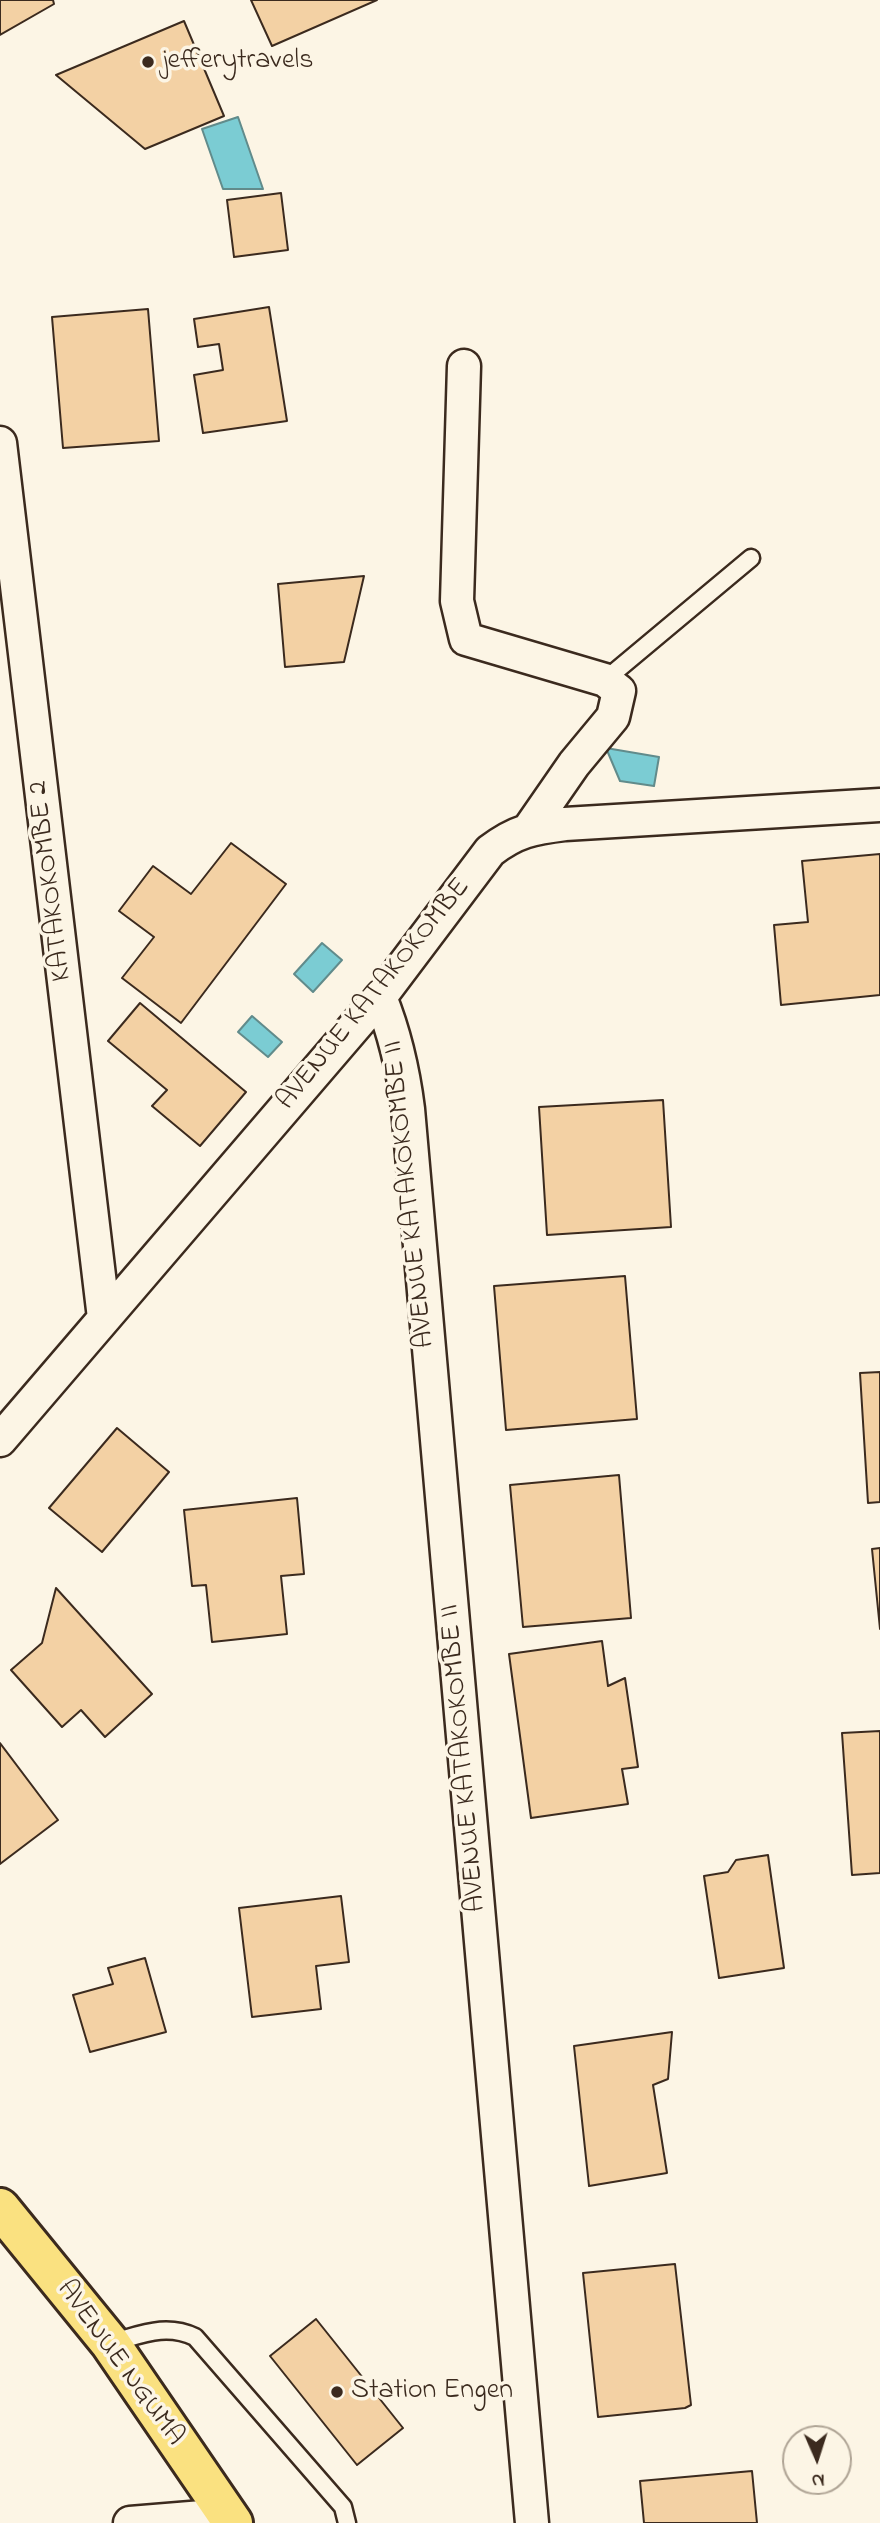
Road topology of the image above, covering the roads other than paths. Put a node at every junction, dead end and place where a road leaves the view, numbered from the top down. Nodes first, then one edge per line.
1 (464, 366) dead end
2 (0, 443) edge
3 (751, 558) dead end
4 (605, 680) junction
5 (880, 805) edge
6 (529, 829) junction
7 (380, 997) junction
8 (104, 1318) junction
9 (0, 1440) edge
10 (0, 2207) edge
11 (110, 2343) junction
12 (230, 2519) edge
13 (130, 2523) edge
14 (347, 2523) edge
15 (532, 2523) edge

1 - 4 street
2 - 8 street, KATAKOKOMBE 2
3 - 4 lane
4 - 6 street
5 - 6 street, AVENUE KATAKOKOMBE
6 - 7 street, AVENUE KATAKOKOMBE
7 - 8 street, AVENUE KATAKOKOMBE
7 - 15 street, AVENUE KATAKOKOMBE II
8 - 9 street, AVENUE KATAKOKOMBE
10 - 11 main road, AVENUE NGUMA
11 - 12 main road, AVENUE NGUMA
11 - 14 lane
12 - 13 street

